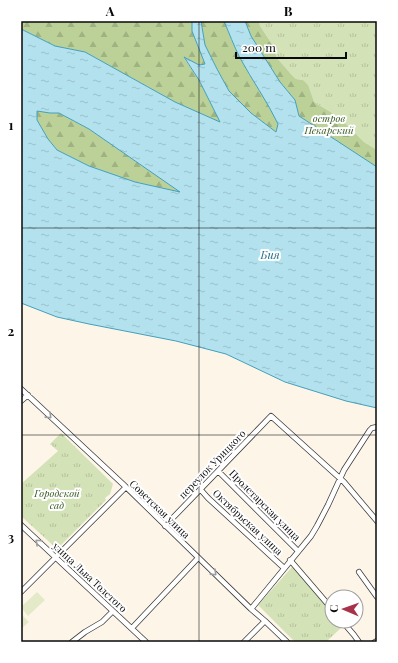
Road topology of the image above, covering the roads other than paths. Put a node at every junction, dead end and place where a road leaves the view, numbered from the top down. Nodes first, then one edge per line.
1 (21, 389) edge
2 (28, 395) junction
3 (21, 401) edge
4 (377, 427) edge
5 (218, 471) junction
6 (340, 479) junction
7 (126, 487) junction
8 (200, 489) junction
9 (377, 521) edge
10 (21, 525) edge
11 (165, 526) junction
12 (298, 551) junction
13 (56, 558) junction
14 (198, 558) junction
15 (290, 560) junction
16 (284, 568) junction
17 (359, 572) dead end
18 (21, 592) edge
19 (377, 597) edge
20 (324, 600) edge
21 (251, 609) junction
22 (113, 611) junction
23 (265, 621) junction
24 (132, 628) junction
25 (349, 629) edge
26 (72, 642) edge
27 (146, 642) edge
28 (244, 642) edge
29 (287, 642) edge
30 (358, 642) edge

1 - 2 street, Советская улица
2 - 3 street
2 -> 7 street, Советская улица
4 - 6 street
5 - 6 street, переулок Урицкого
5 - 8 street, переулок Урицкого
5 - 12 street, Пролетарская улица
6 - 9 street
6 - 12 street
7 - 11 street, Советская улица
7 - 13 street
8 - 11 street, переулок Урицкого
8 - 16 street, Октябрьская улица
13 -> 10 street, улица Льва Толстого
11 - 14 street, Советская улица
12 - 15 street
13 - 18 street
13 - 22 street, улица Льва Толстого
14 -> 21 street, Советская улица
14 - 24 street
15 - 16 street
15 - 20 street, Октябрьская улица
16 - 21 street
17 - 19 street
21 - 23 street, Советская улица
22 - 24 street, улица Льва Толстого
22 - 26 street
23 - 28 street
23 - 29 street, Советская улица
24 - 27 street, улица Льва Толстого
25 - 30 street

